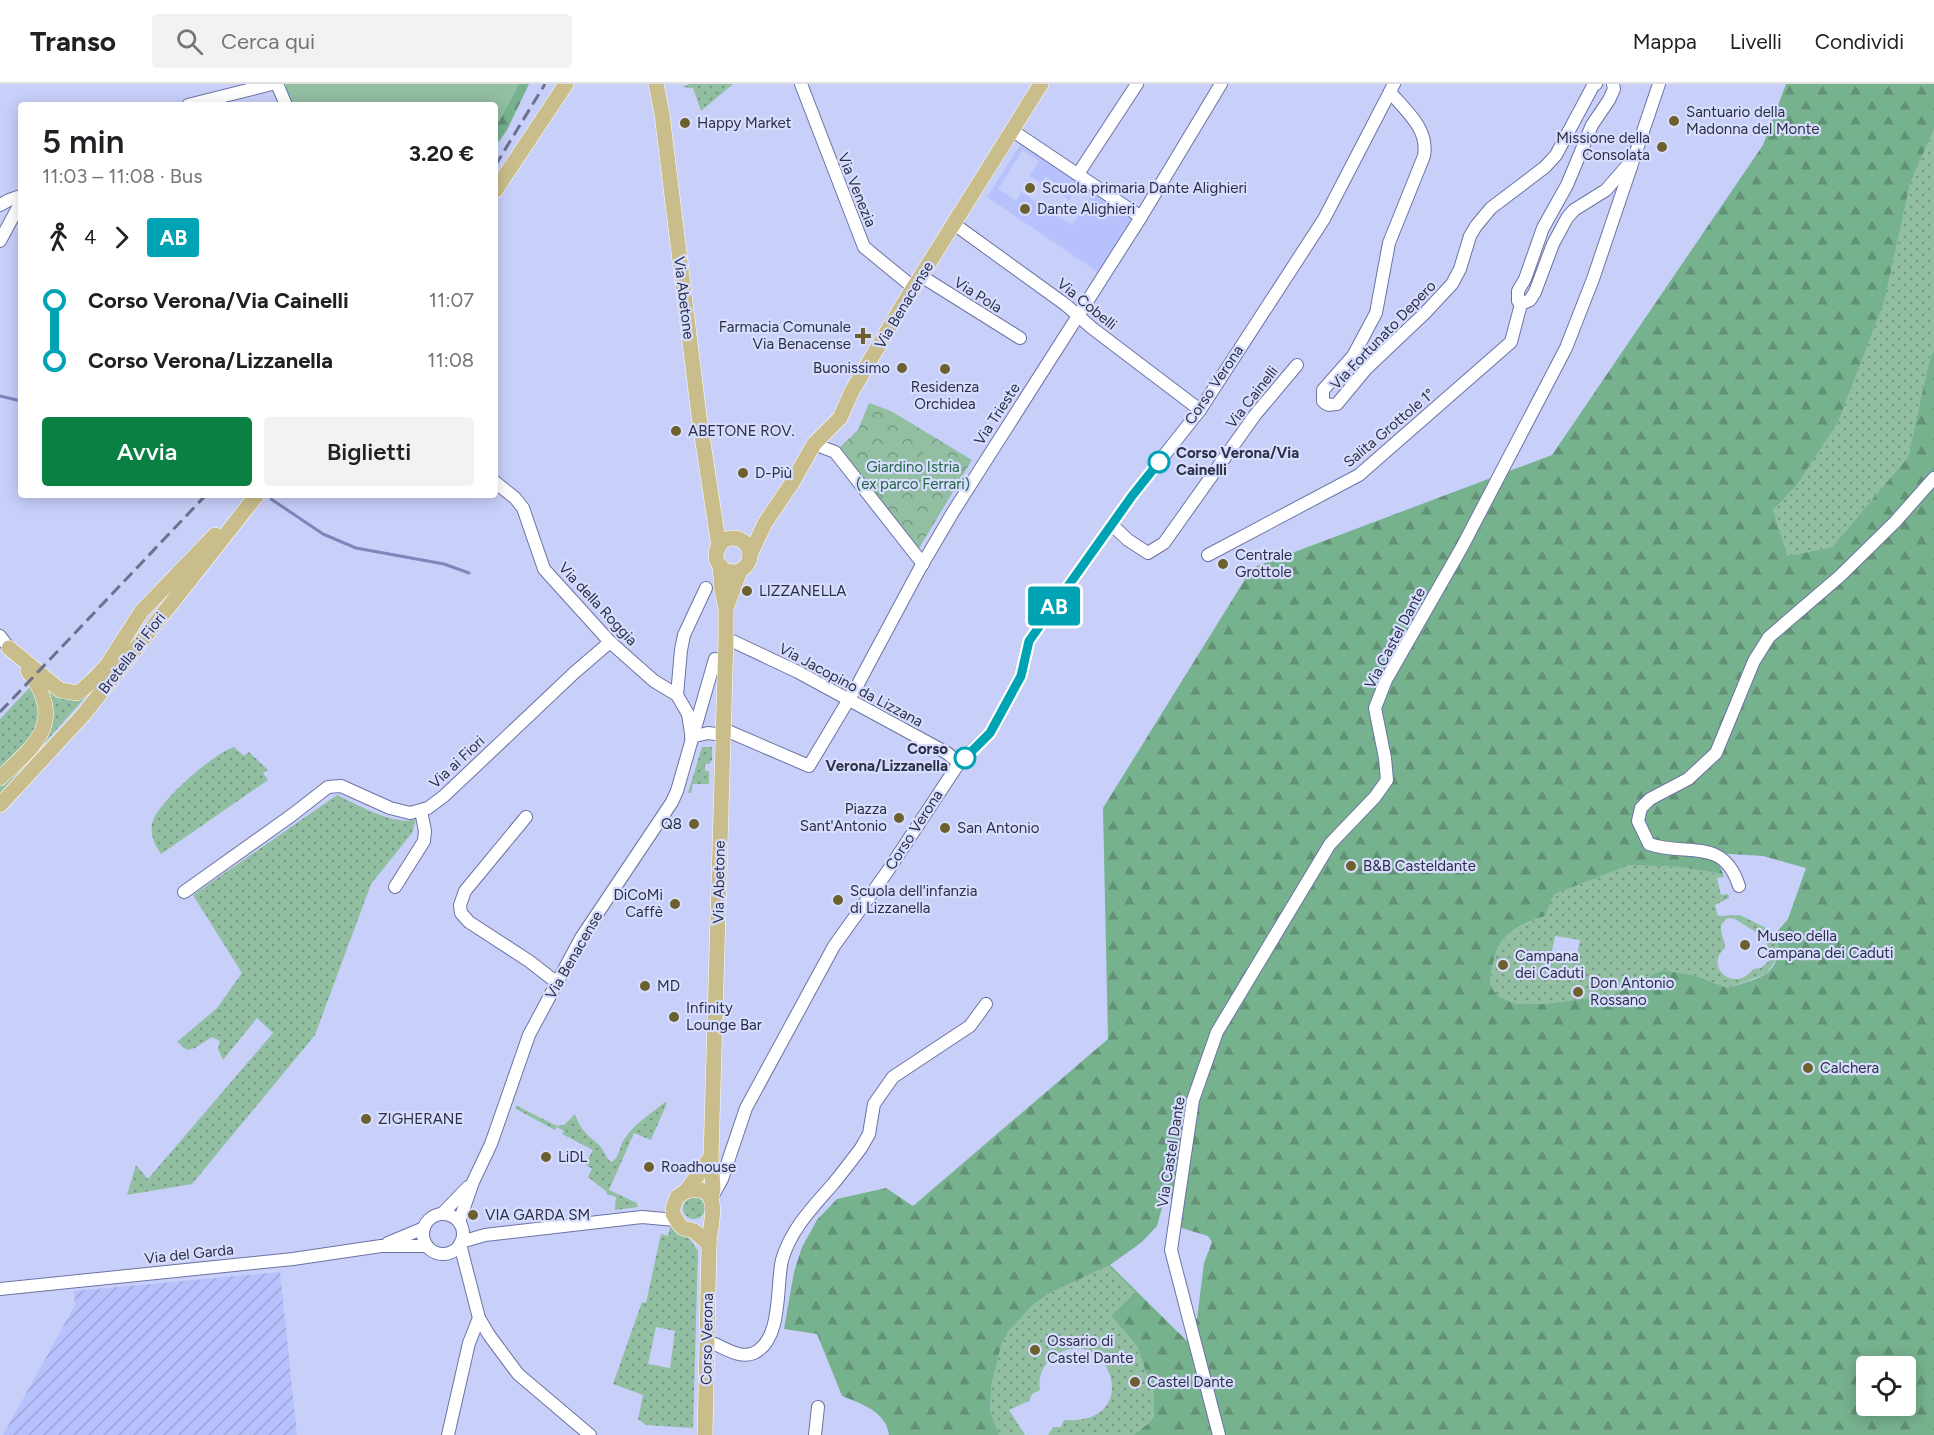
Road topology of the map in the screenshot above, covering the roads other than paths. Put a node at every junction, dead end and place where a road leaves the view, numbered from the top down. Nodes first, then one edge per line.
1 (272, 84) edge
2 (277, 84) edge
3 (566, 84) edge
4 (655, 84) edge
5 (801, 84) edge
6 (1041, 84) edge
7 (1137, 84) edge
8 (1221, 84) edge
9 (1596, 84) edge
10 (1613, 84) edge
11 (1659, 84) edge
12 (1392, 88) edge
13 (202, 102) edge
14 (285, 102) edge
15 (1013, 131) junction
16 (1631, 167) junction
17 (1078, 174) junction
18 (498, 186) edge
19 (18, 197) edge
20 (0, 205) edge
21 (18, 208) edge
22 (1141, 217) junction
23 (954, 224) junction
24 (0, 241) edge
25 (917, 282) junction
26 (1521, 304) junction
27 (1079, 316) junction
28 (1020, 338) dead end
29 (1297, 365) dead end
30 (1200, 410) junction
31 (814, 444) junction
32 (1934, 478) edge
33 (498, 484) edge
34 (253, 498) edge
35 (254, 498) edge
36 (713, 511) junction
37 (765, 523) junction
38 (1112, 525) junction
39 (738, 540) junction
40 (719, 547) junction
41 (750, 555) junction
42 (1208, 555) dead end
43 (922, 564) junction
44 (720, 565) junction
45 (740, 571) junction
46 (706, 588) dead end
47 (726, 608) junction
48 (726, 638) junction
49 (5, 642) edge
50 (610, 642) junction
51 (715, 659) dead end
52 (677, 695) junction
53 (848, 700) junction
54 (723, 732) junction
55 (691, 737) junction
56 (959, 763) junction
57 (0, 778) edge
58 (0, 805) edge
59 (421, 811) junction
60 (526, 816) dead end
61 (1739, 886) dead end
62 (395, 887) dead end
63 (184, 892) dead end
64 (556, 982) junction
65 (986, 1004) dead end
66 (711, 1157) junction
67 (473, 1182) junction
68 (681, 1196) junction
69 (711, 1199) junction
70 (442, 1214) junction
71 (642, 1217) junction
72 (675, 1220) junction
73 (711, 1222) junction
74 (460, 1225) junction
75 (424, 1228) junction
76 (694, 1231) junction
77 (485, 1234) junction
78 (709, 1244) junction
79 (381, 1246) junction
80 (427, 1246) junction
81 (458, 1246) junction
82 (0, 1289) edge
83 (479, 1318) junction
84 (707, 1341) junction
85 (818, 1407) dead end
86 (448, 1435) edge
87 (590, 1435) edge
88 (705, 1435) edge
89 (815, 1435) edge
90 (1218, 1435) edge

1 - 13 street
2 - 14 street
3 - 18 main road
4 - 36 main road, Via Abetone
5 - 25 street, Via Venezia
6 - 15 main road, Via Benacense
7 - 17 street
8 - 22 street, Via Trieste
9 - 12 street, Via Fortunato Depero
10 - 26 street
11 - 16 street
12 - 30 street, Corso Verona
15 - 17 street
15 - 23 main road, Via Benacense
16 - 26 street
16 - 90 street, Via Castel Dante
17 - 22 street
19 - 20 street
21 - 24 street
22 - 27 street, Via Trieste
23 - 25 main road, Via Benacense
23 - 27 street, Via Cobelli
25 - 28 street, Via Pola
25 - 31 main road, Via Benacense
26 - 42 street, Salita Grottole 1°
27 - 30 street, Via Cobelli
27 - 43 street, Via Trieste
29 - 38 street, Via Cainelli
30 - 38 street, Corso Verona
31 - 37 main road, Via Benacense
31 - 43 street
32 - 61 street
33 - 50 street, Via della Roggia
34 - 49 main road
35 - 58 main road, Bretella ai Fiori
36 - 39 main road
36 - 40 main road, Via Abetone
37 - 39 main road, Via Benacense
37 - 41 main road, Via Benacense
38 - 56 street, Corso Verona
39 - 40 main road
39 - 41 main road
40 - 44 main road
41 - 45 main road
43 - 53 street, Via Trieste
44 - 45 main road
44 - 47 main road
45 - 47 main road
46 - 52 street
47 - 48 main road, Via Abetone
48 - 53 street, Via Jacopino da Lizzana
48 - 54 main road, Via Abetone
49 - 57 main road
50 - 52 street, Via della Roggia
50 - 59 street, Via ai Fiori
51 - 55 street, Via Benacense
52 - 55 street
53 - 54 street, Via Trieste
53 - 56 street, Via Jacopino da Lizzana
54 - 55 street
54 - 66 main road, Via Abetone
55 - 64 street, Via Benacense
56 - 69 street, Corso Verona
59 - 62 street
59 - 63 street
60 - 64 street
64 - 67 street, Via Benacense
65 - 84 street
66 - 68 main road
66 - 69 main road, Via Abetone
67 - 70 street
67 - 74 street
68 - 69 main road
68 - 71 street
68 - 72 main road
69 - 73 main road
70 - 74 street
70 - 75 street
71 - 72 street
71 - 77 street
72 - 76 main road
73 - 76 main road
73 - 78 main road, Corso Verona
74 - 77 street
74 - 81 street
75 - 79 street, Via del Garda
75 - 80 street
76 - 78 main road
77 - 81 street
78 - 84 main road, Corso Verona
79 - 80 street, Via del Garda
79 - 82 street, Via del Garda
80 - 81 street
81 - 83 street
83 - 86 street
83 - 87 street
84 - 88 main road, Corso Verona
85 - 89 street

